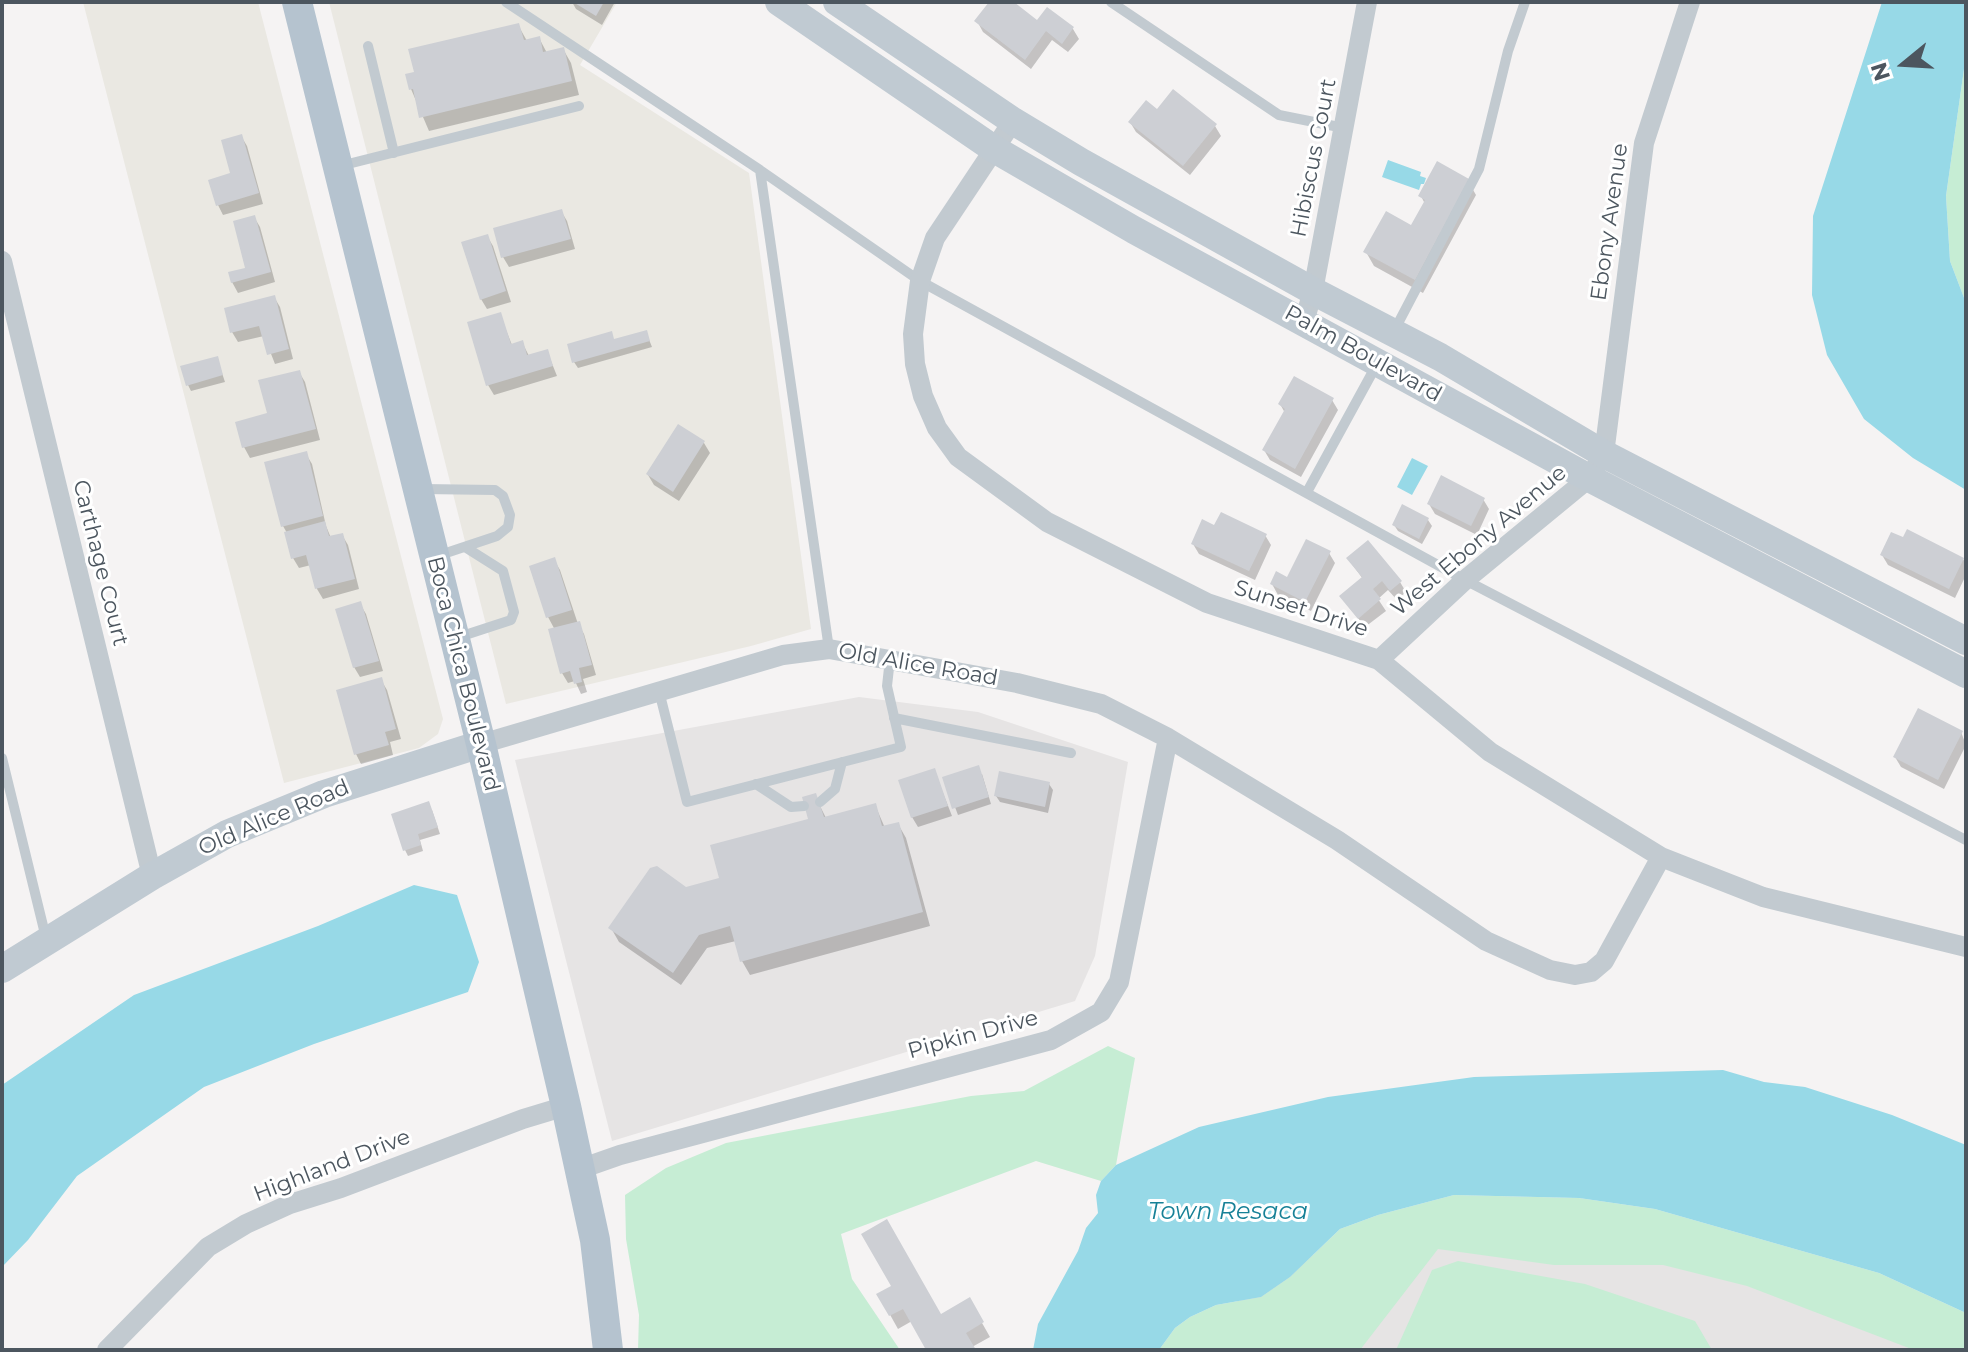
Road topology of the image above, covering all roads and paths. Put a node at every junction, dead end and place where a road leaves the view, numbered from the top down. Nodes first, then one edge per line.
1 (297, 2) edge
2 (506, 2) edge
3 (779, 2) edge
4 (837, 2) edge
5 (1111, 2) edge
6 (1367, 2) edge
7 (1525, 2) edge
8 (1690, 2) edge
9 (368, 46) dead end
10 (579, 106) dead end
11 (1013, 121) junction
12 (1344, 128) junction
13 (994, 149) junction
14 (394, 153) junction
15 (338, 167) junction
16 (760, 170) junction
17 (2, 261) edge
18 (920, 281) junction
19 (1313, 291) junction
20 (1304, 322) junction
21 (1393, 333) junction
22 (1378, 362) junction
23 (1596, 466) junction
24 (418, 488) junction
25 (1307, 492) junction
26 (465, 547) junction
27 (435, 557) junction
28 (1465, 580) junction
29 (455, 638) junction
30 (1966, 641) edge
31 (829, 649) junction
32 (890, 659) junction
33 (1379, 660) junction
34 (1966, 674) edge
35 (659, 691) junction
36 (894, 718) junction
37 (1168, 738) junction
38 (481, 744) junction
39 (1071, 753) dead end
40 (2, 758) edge
41 (842, 762) junction
42 (756, 784) junction
43 (820, 802) dead end
44 (804, 806) dead end
45 (1966, 840) edge
46 (1661, 857) junction
47 (152, 876) junction
48 (47, 940) junction
49 (1966, 947) edge
50 (2, 969) edge
51 (566, 1106) junction
52 (580, 1169) junction
53 (107, 1350) edge
54 (608, 1350) edge

1 - 15 main road, Boca Chica Boulevard
2 - 16 lane
3 - 13 main road, Palm Boulevard
4 - 11 main road, Palm Boulevard
5 - 12 lane
6 - 12 street, Hibiscus Court
7 - 21 lane
8 - 23 street, Ebony Avenue
9 - 14 lane
10 - 14 lane
11 - 13 street, Sunset Drive
11 - 19 main road, Palm Boulevard
12 - 19 street, Hibiscus Court
13 - 18 street, Sunset Drive
13 - 20 main road, Palm Boulevard
14 - 15 lane
15 - 24 main road, Boca Chica Boulevard
16 - 18 lane
16 - 31 lane
17 - 47 street, Carthage Court
18 - 25 lane
18 - 33 street, Sunset Drive
19 - 20 street, Hibiscus Court
19 - 21 main road, Palm Boulevard
20 - 22 main road, Palm Boulevard
21 - 23 main road, Palm Boulevard
22 - 23 main road, Palm Boulevard
22 - 25 lane
23 - 28 street, West Ebony Avenue
23 - 30 main road, Palm Boulevard
23 - 34 main road, Palm Boulevard
24 - 26 lane
24 - 27 main road, Boca Chica Boulevard
25 - 28 lane
26 - 27 lane
26 - 29 lane
27 - 29 main road, Boca Chica Boulevard
28 - 33 street, West Ebony Avenue
28 - 45 lane
29 - 38 main road, Boca Chica Boulevard
31 - 32 street, Old Alice Road
31 - 35 street, Old Alice Road
32 - 36 lane
32 - 37 street, Old Alice Road
33 - 46 street, Sunset Drive
35 - 38 street, Old Alice Road
35 - 42 lane
36 - 39 lane
36 - 41 lane
37 - 46 street, Old Alice Road
37 - 52 street, Pipkin Drive
38 - 47 main road, Old Alice Road
38 - 51 main road, Boca Chica Boulevard
40 - 48 lane
41 - 42 lane
41 - 43 lane
42 - 44 lane
46 - 49 street, Sunset Drive
47 - 48 main road, Old Alice Road
48 - 50 main road, Old Alice Road
51 - 52 main road, Boca Chica Boulevard
51 - 53 street, Highland Drive
52 - 54 main road, Boca Chica Boulevard

